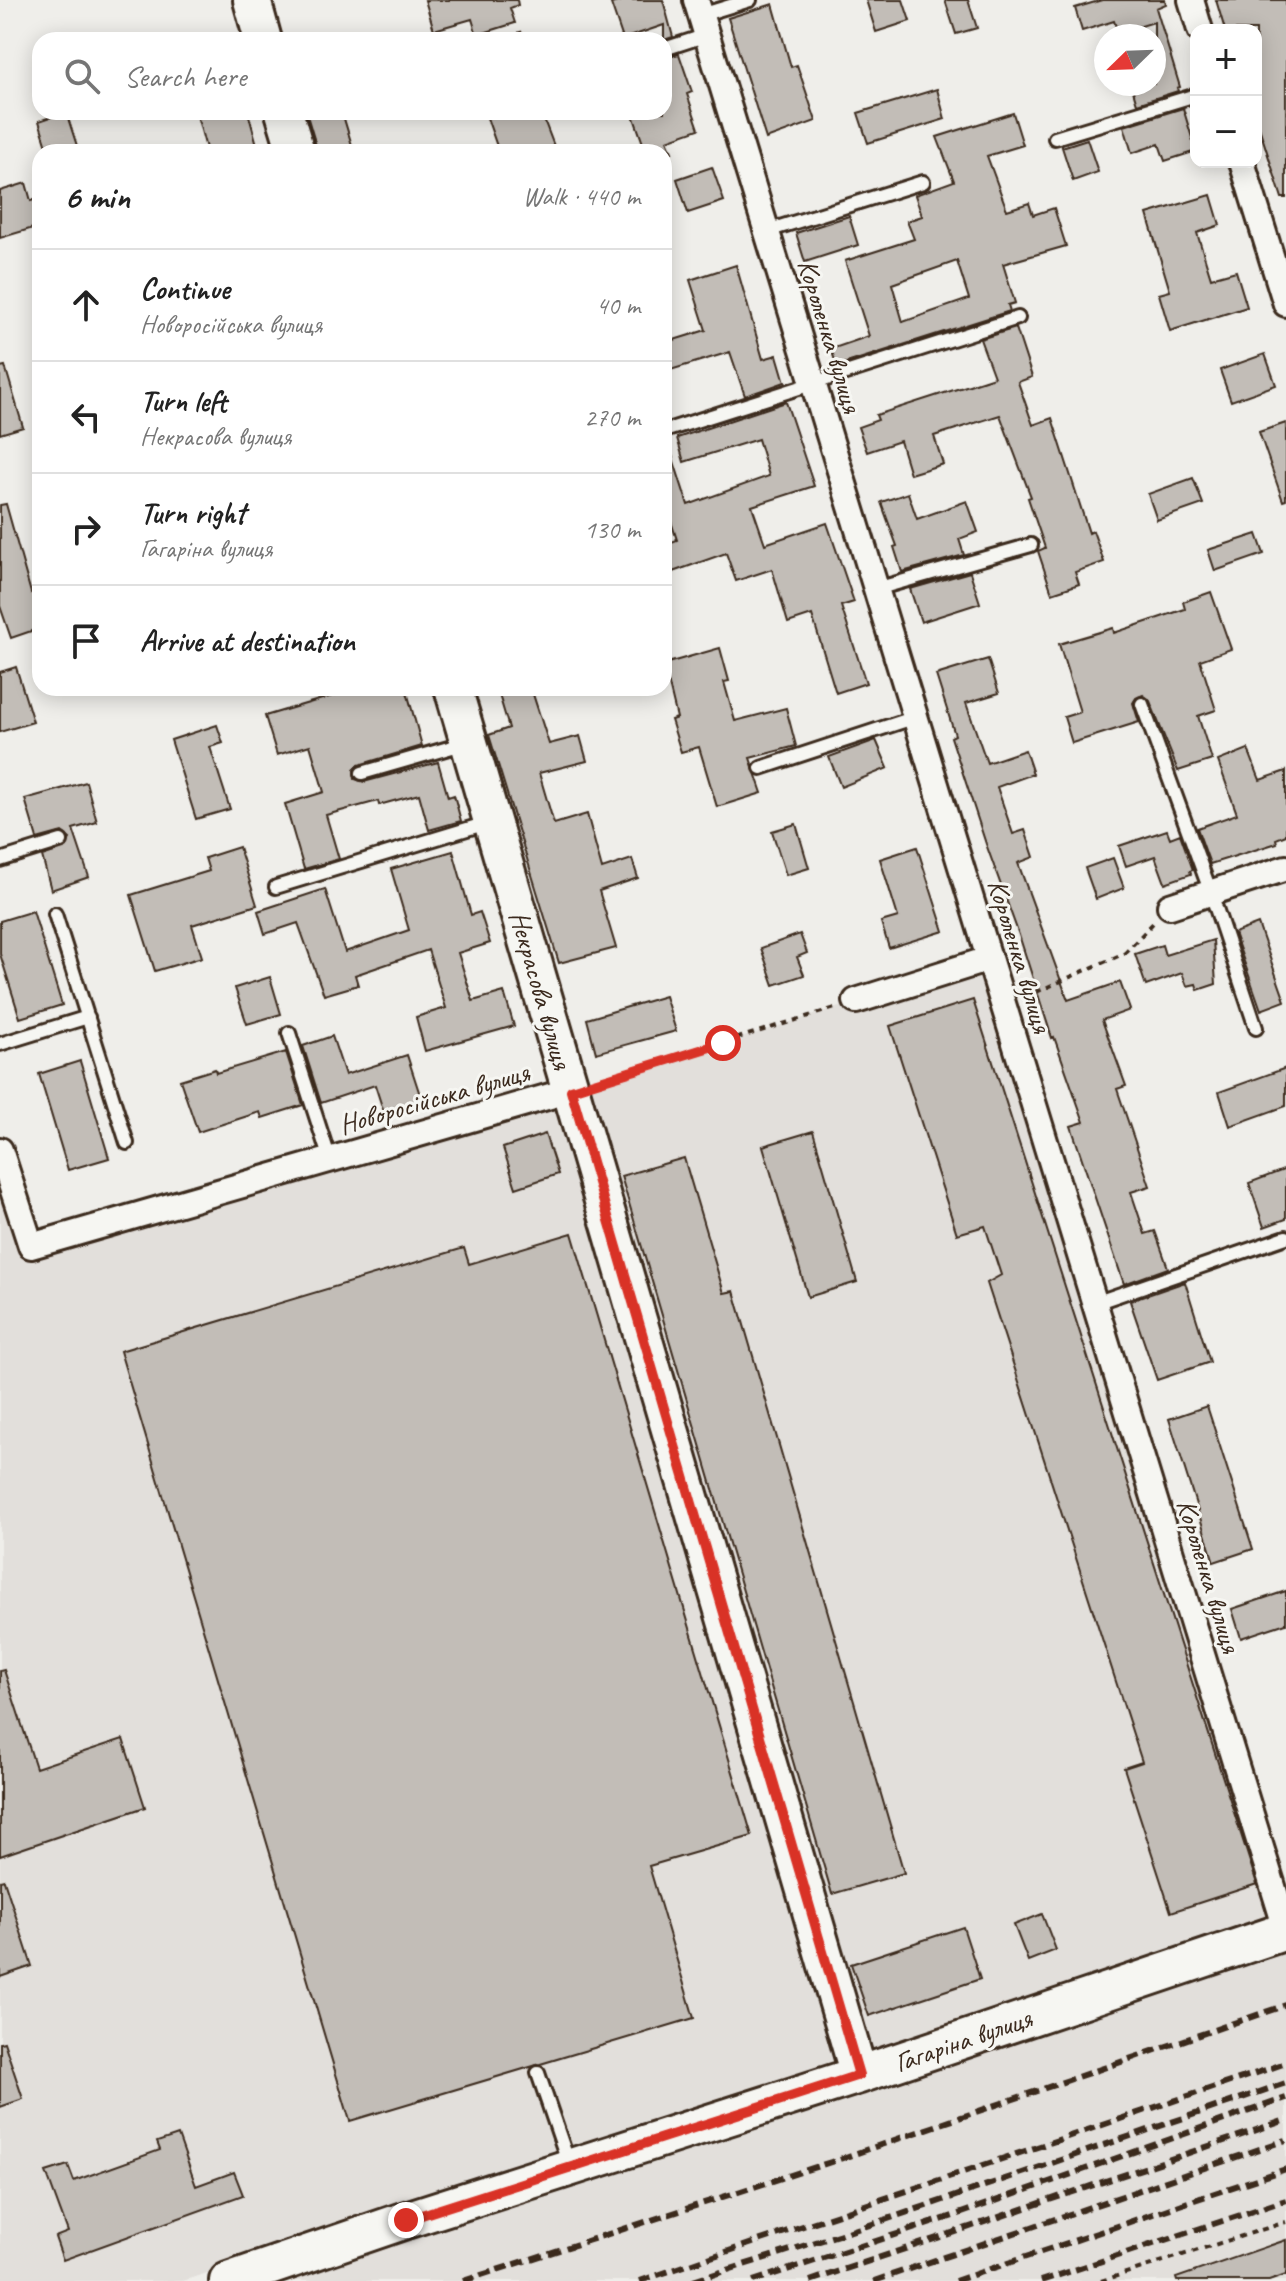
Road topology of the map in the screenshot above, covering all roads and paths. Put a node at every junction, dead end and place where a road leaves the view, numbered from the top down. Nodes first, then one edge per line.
1 (252, 0) edge
2 (750, 0) edge
3 (1191, 0) edge
4 (702, 17) edge
5 (1198, 24) edge
6 (261, 32) edge
7 (672, 42) edge
8 (1193, 96) edge
9 (286, 120) edge
10 (1055, 138) dead end
11 (294, 144) edge
12 (1244, 168) edge
13 (923, 182) dead end
14 (767, 231) junction
15 (1286, 304) edge
16 (1018, 318) dead end
17 (814, 384) junction
18 (672, 428) edge
19 (1031, 545) dead end
20 (876, 589) junction
21 (455, 696) edge
22 (1142, 704) dead end
23 (916, 717) junction
24 (469, 742) junction
25 (761, 768) dead end
26 (362, 773) dead end
27 (492, 822) junction
28 (61, 841) dead end
29 (0, 860) edge
30 (1286, 868) edge
31 (276, 887) dead end
32 (1211, 893) junction
33 (1170, 906) joint
34 (55, 914) dead end
35 (989, 959) junction
36 (856, 1001) joint
37 (1004, 1007) junction
38 (88, 1017) junction
39 (1256, 1028) dead end
40 (289, 1033) dead end
41 (0, 1044) edge
42 (571, 1090) junction
43 (127, 1143) dead end
44 (0, 1150) edge
45 (330, 1160) junction
46 (5, 1181) edge
47 (1286, 1237) edge
48 (1095, 1303) junction
49 (1286, 1930) edge
50 (538, 2073) dead end
51 (859, 2075) junction
52 (570, 2167) junction
53 (1286, 2222) edge
54 (228, 2281) edge
55 (1101, 2281) edge

1 - 6 street
2 - 4 lane
3 - 5 street
4 - 7 lane
4 - 14 street, Короленка вулиця
8 - 10 lane
9 - 11 street
12 - 15 street
13 - 14 lane
14 - 17 street, Короленка вулиця
16 - 17 lane
17 - 18 lane
17 - 20 street, Короленка вулиця
19 - 20 lane
20 - 23 street, Короленка вулиця
21 - 24 street, Некрасова вулиця
22 - 32 lane
23 - 25 lane
23 - 35 street, Короленка вулиця
24 - 26 lane
24 - 27 street, Некрасова вулиця
27 - 31 lane
27 - 42 street, Некрасова вулиця
28 - 29 lane
30 - 32 street
32 - 33 street
32 - 39 lane
33 - 37 path
34 - 38 lane
35 - 36 street
35 - 37 street, Короленка вулиця
36 - 42 path, Новоросійська вулиця
37 - 48 street, Короленка вулиця
38 - 41 lane
38 - 43 lane
40 - 45 lane
42 - 45 street, Новоросійська вулиця
42 - 51 street, Некрасова вулиця
44 - 46 street
45 - 46 street, Новоросійська вулиця
47 - 48 lane
48 - 49 street, Короленка вулиця
49 - 51 street, Гагаріна вулиця
50 - 52 lane
51 - 52 street, Гагаріна вулиця
52 - 54 street, Гагаріна вулиця
53 - 55 path

